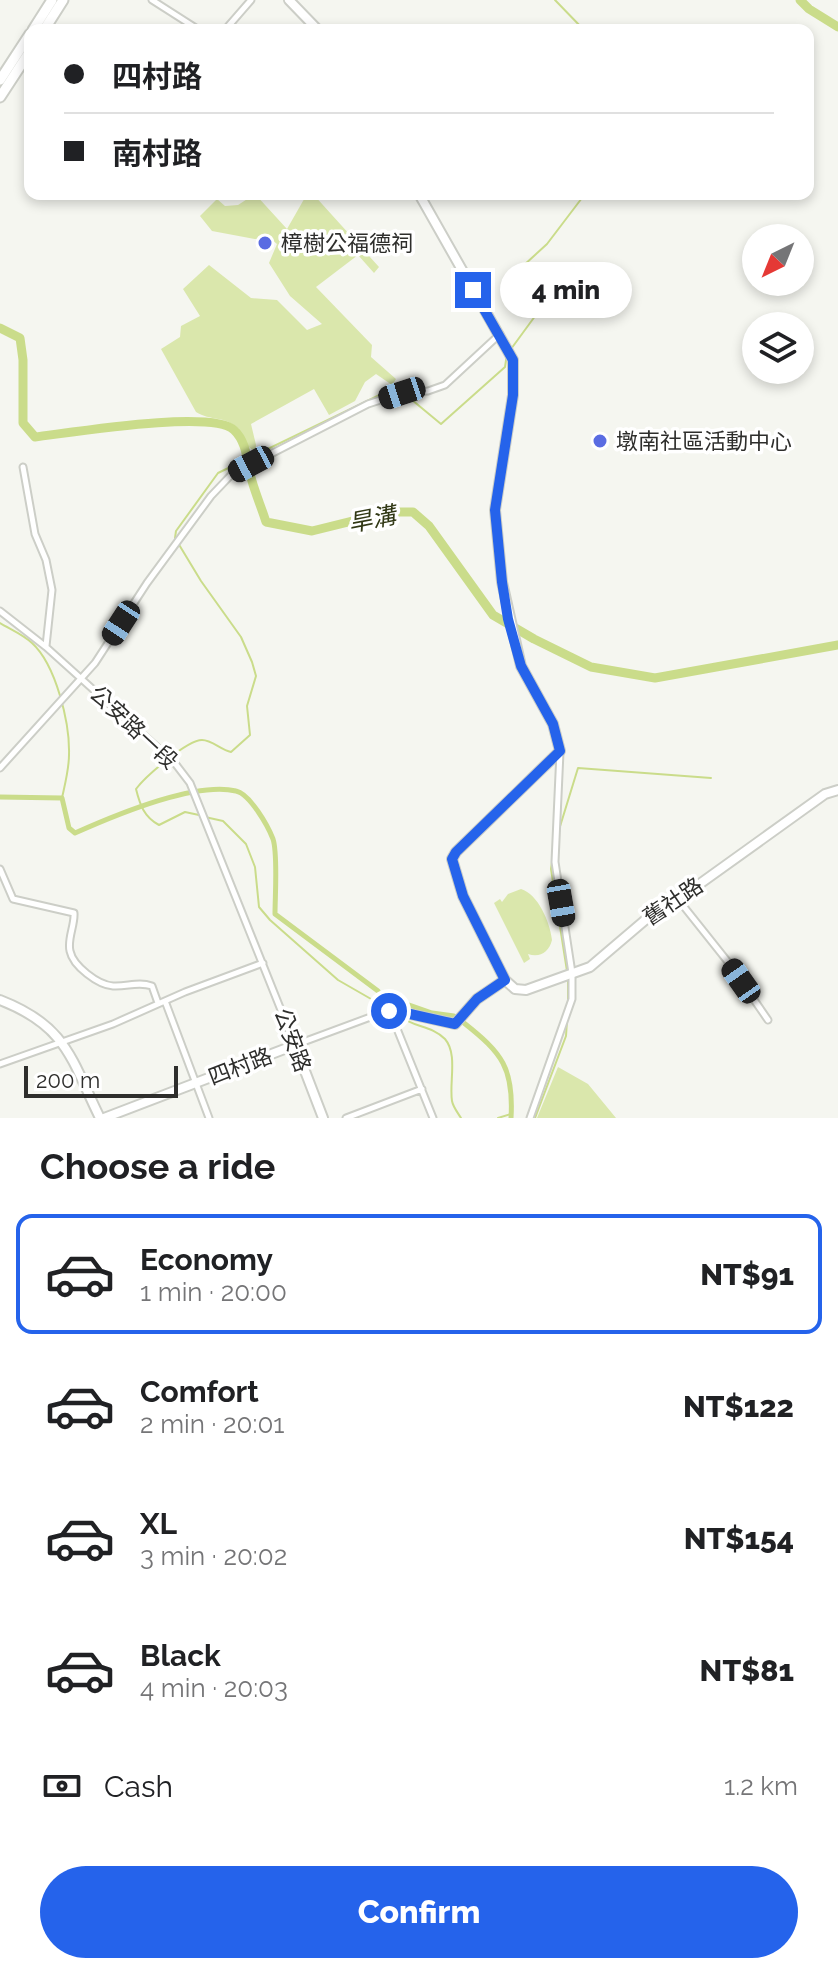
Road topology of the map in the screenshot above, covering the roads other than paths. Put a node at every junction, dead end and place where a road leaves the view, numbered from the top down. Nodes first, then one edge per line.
1 (52, 0) edge
2 (63, 0) edge
3 (152, 0) edge
4 (251, 0) edge
5 (289, 0) edge
6 (36, 24) edge
7 (48, 24) edge
8 (190, 24) edge
9 (230, 24) edge
10 (312, 24) edge
11 (24, 43) edge
12 (24, 56) edge
13 (7, 69) edge
14 (2, 81) edge
15 (0, 97) edge
16 (422, 200) edge
17 (500, 334) junction
18 (23, 467) dead end
19 (0, 611) edge
20 (46, 647) junction
21 (82, 678) junction
22 (560, 751) junction
23 (0, 768) edge
24 (838, 790) edge
25 (0, 869) edge
26 (677, 898) junction
27 (263, 963) junction
28 (572, 973) junction
29 (505, 980) junction
30 (0, 1000) edge
31 (161, 1002) junction
32 (378, 1011) joint
33 (391, 1014) junction
34 (768, 1020) dead end
35 (63, 1042) junction
36 (295, 1045) junction
37 (0, 1064) edge
38 (196, 1083) junction
39 (422, 1089) junction
40 (102, 1118) edge
41 (209, 1118) edge
42 (323, 1118) edge
43 (346, 1118) edge
44 (433, 1118) edge
45 (530, 1118) edge

1 - 6 main road
2 - 7 main road
3 - 8 street
4 - 9 street
5 - 10 street
11 - 13 main road
12 - 13 main road
13 - 14 main road
14 - 15 main road
16 - 17 street
17 - 21 street
17 - 22 street
18 - 20 street
19 - 20 street, 公安路一段
20 - 21 street, 公安路一段
21 - 23 street
21 - 27 street, 公安路一段
22 - 28 street
22 - 29 street
24 - 26 street, 舊社路
25 - 31 street
26 - 28 street, 舊社路
26 - 34 street
27 - 31 street
27 - 36 street, 公安路
28 - 29 street, 舊社路
28 - 45 street
29 - 33 street
30 - 35 street
31 - 35 street
31 - 38 street
32 - 33 street, 四村路
32 - 36 street, 四村路
33 - 39 street
35 - 37 street
35 - 40 street
36 - 38 street, 四村路
36 - 42 street, 公安路
38 - 40 street, 四村路
38 - 41 street
39 - 43 street
39 - 44 street

